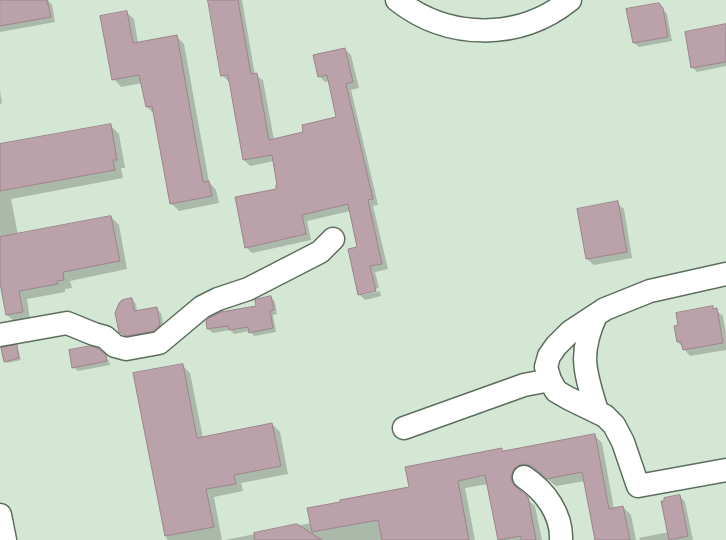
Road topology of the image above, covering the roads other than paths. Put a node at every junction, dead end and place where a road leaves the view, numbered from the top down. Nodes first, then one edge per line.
1 (397, 0) edge
2 (570, 0) edge
3 (333, 239) dead end
4 (726, 274) edge
5 (596, 315) junction
6 (4, 334) edge
7 (550, 380) junction
8 (598, 411) junction
9 (404, 428) dead end
10 (726, 470) edge
11 (524, 477) dead end
12 (0, 515) edge
13 (5, 540) edge
14 (561, 540) edge

1 - 2 street
3 - 6 street
4 - 5 street
5 - 7 street
5 - 8 street
7 - 8 street
7 - 9 street
8 - 10 street
11 - 14 street
12 - 13 street

